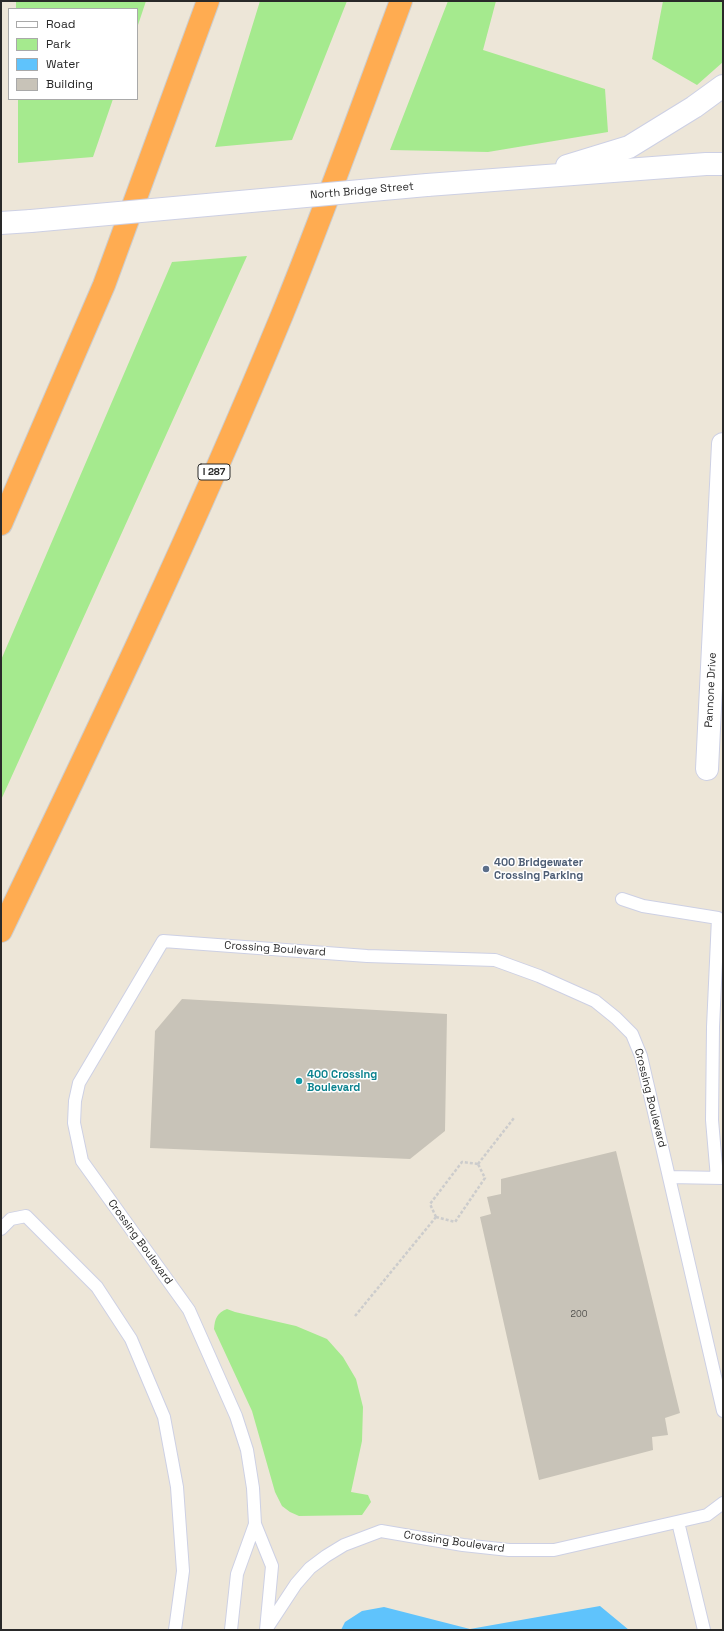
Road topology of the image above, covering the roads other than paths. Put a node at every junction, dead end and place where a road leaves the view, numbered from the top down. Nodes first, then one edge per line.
1 (208, 1) edge
2 (401, 1) edge
3 (723, 86) edge
4 (723, 164) edge
5 (535, 176) junction
6 (1, 223) edge
7 (723, 444) edge
8 (1, 524) edge
9 (707, 769) dead end
10 (622, 899) dead end
11 (1, 931) edge
12 (669, 1177) junction
13 (720, 1178) edge
14 (1, 1229) edge
15 (723, 1411) edge
16 (723, 1503) edge
17 (678, 1522) junction
18 (255, 1524) junction
19 (175, 1630) edge
20 (232, 1630) edge
21 (266, 1630) edge
22 (704, 1630) edge

1 - 8 highway
2 - 11 highway, I 287
3 - 5 street
4 - 5 street, North Bridge Street
5 - 6 street, North Bridge Street, bridge
7 - 9 street, Pannone Drive
10 - 13 lane
12 - 13 lane
12 - 15 lane, Crossing Boulevard
12 - 18 lane, Crossing Boulevard
14 - 19 lane
16 - 17 lane, Crossing Boulevard
17 - 21 lane, Crossing Boulevard
17 - 22 lane
18 - 20 lane, Crossing Boulevard
18 - 21 lane, Crossing Boulevard

